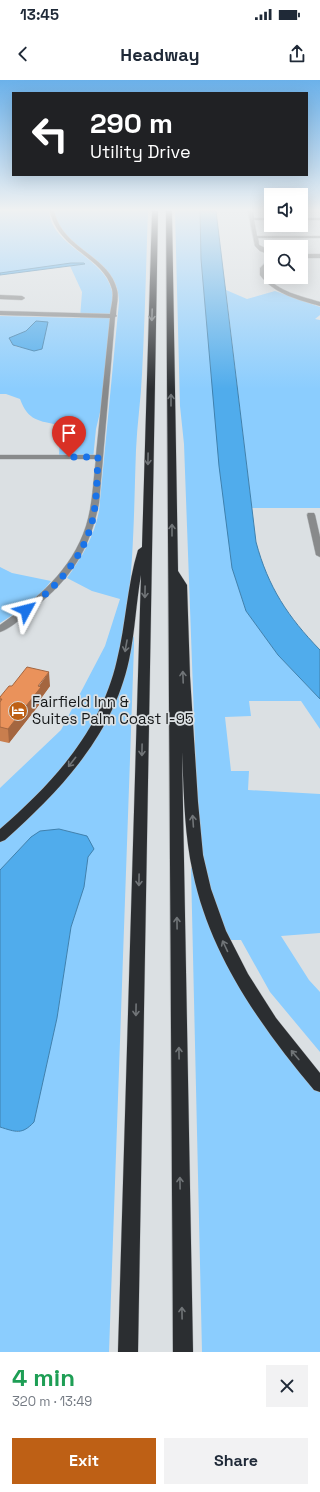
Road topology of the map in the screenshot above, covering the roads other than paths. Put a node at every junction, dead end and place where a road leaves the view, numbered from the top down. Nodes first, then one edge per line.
1 (102, 270) edge
2 (153, 270) edge
3 (169, 270) edge
4 (263, 270) edge
5 (263, 275) joint
6 (0, 297) edge
7 (22, 298) dead end
8 (320, 304) edge
9 (0, 313) edge
10 (114, 316) junction
11 (0, 457) edge
12 (98, 457) junction
13 (310, 515) dead end
14 (146, 539) junction
15 (320, 555) edge
16 (172, 569) junction
17 (0, 628) edge
18 (0, 837) edge
19 (320, 1085) edge
20 (128, 1352) edge
21 (183, 1352) edge

1 - 10 street
2 -> 14 highway
16 -> 3 highway
4 - 5 street
5 - 8 street
6 - 7 street
9 - 10 street
10 - 12 street
11 - 12 street
12 - 17 street
13 - 15 street
14 -> 18 highway
14 -> 20 highway
19 -> 16 highway
21 -> 16 highway

